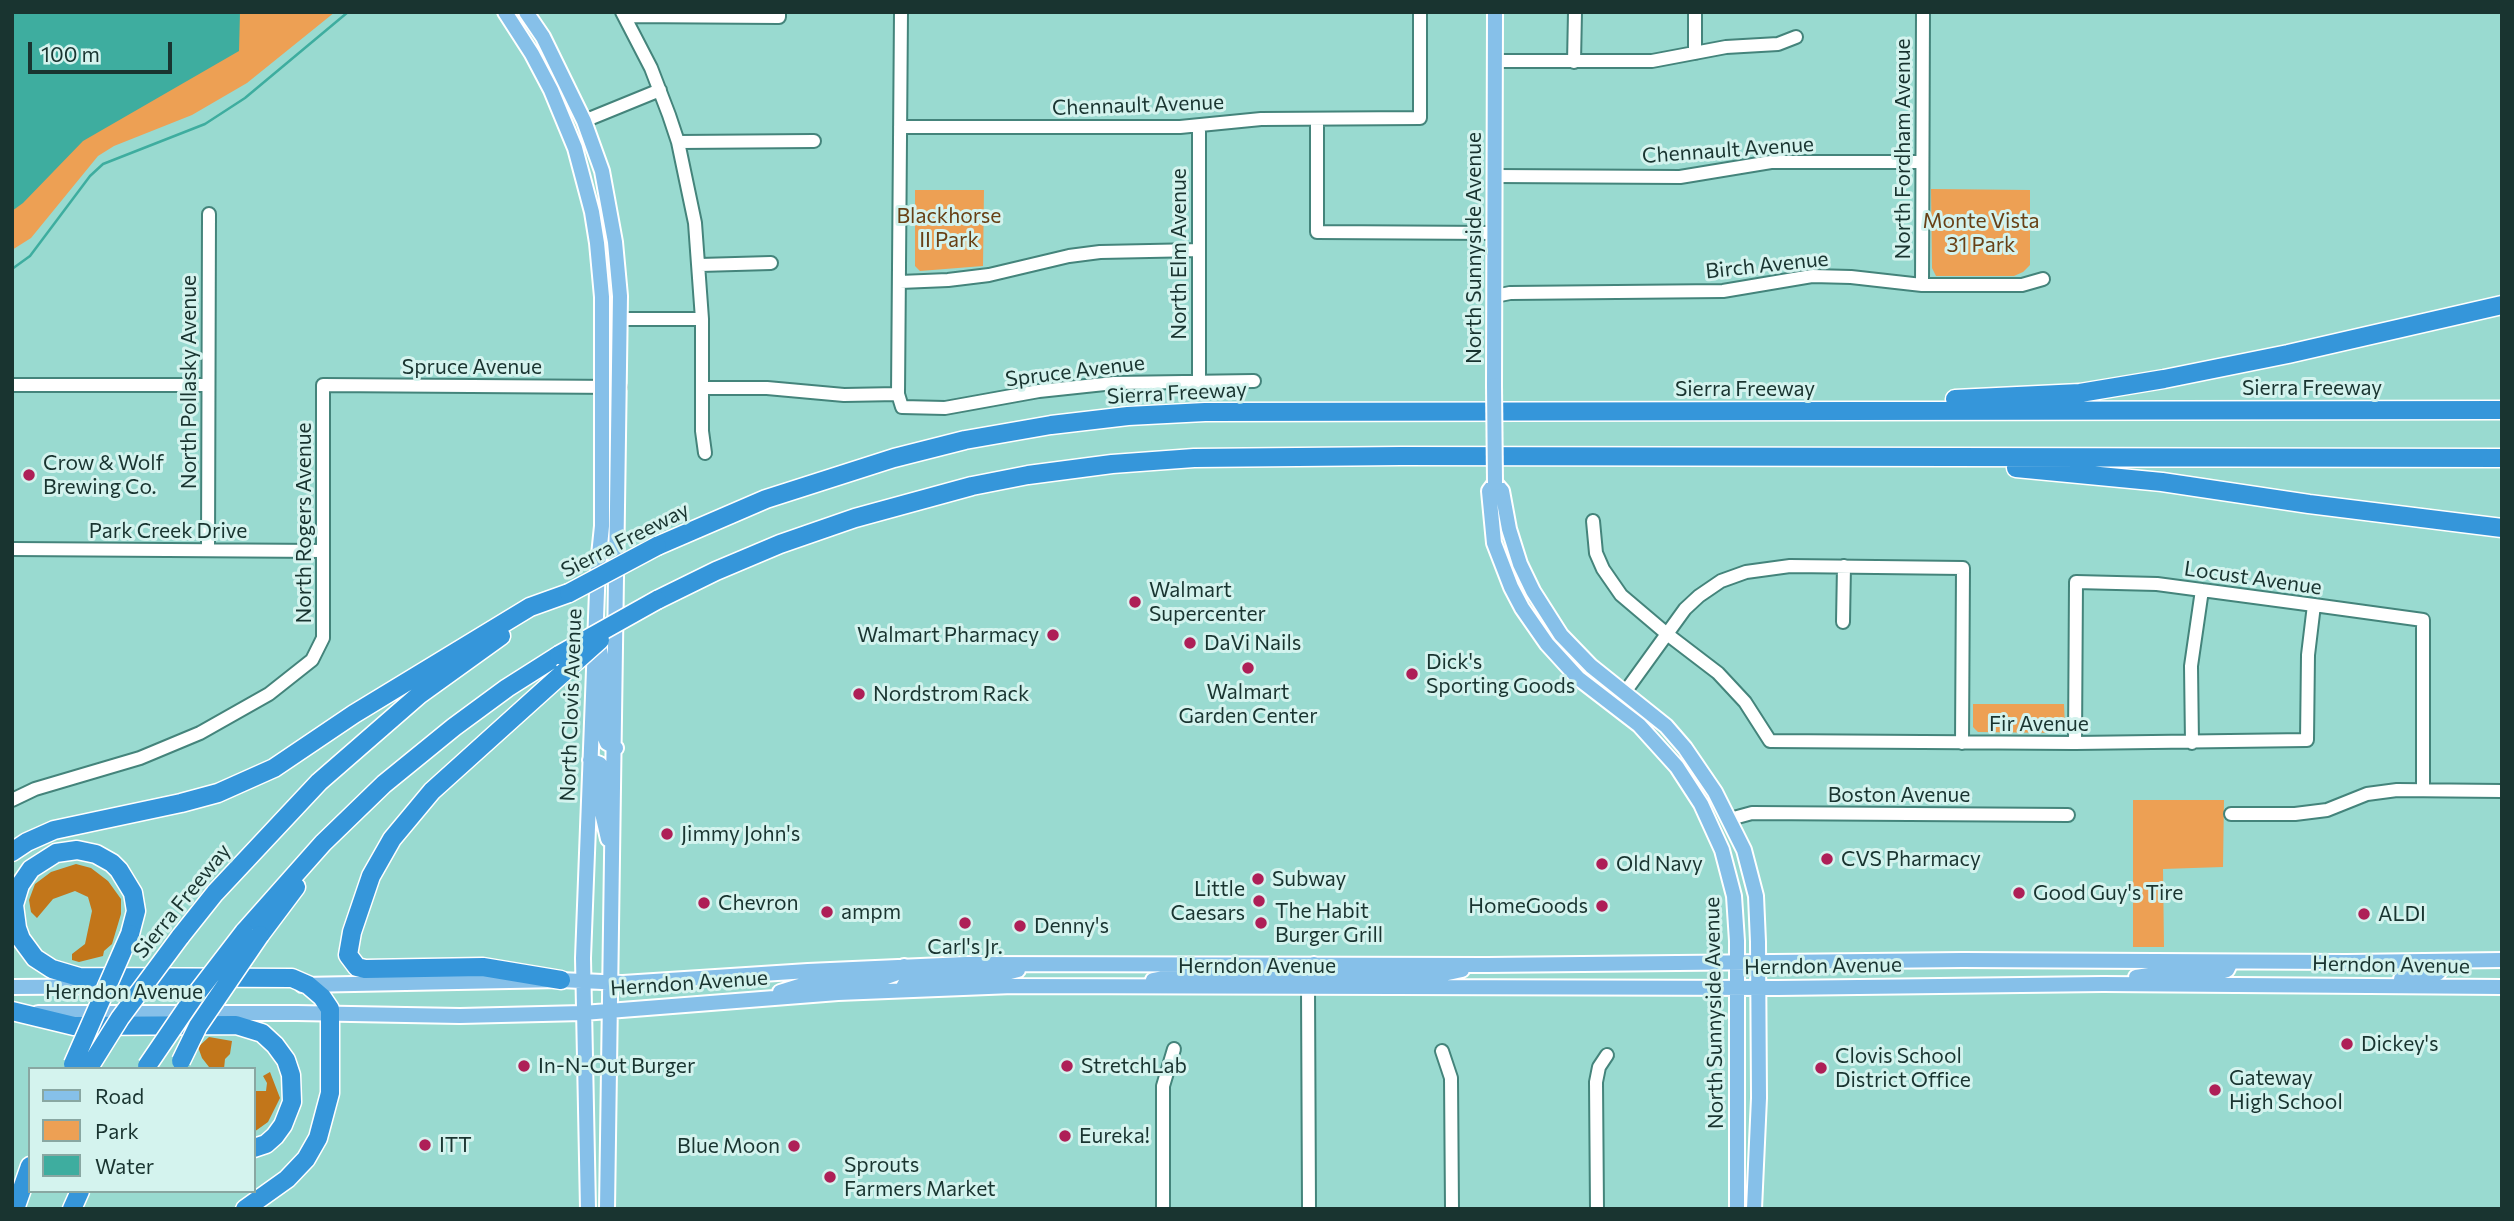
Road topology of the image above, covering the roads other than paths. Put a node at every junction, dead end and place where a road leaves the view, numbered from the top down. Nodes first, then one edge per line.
1 (506, 12) edge
2 (526, 12) edge
3 (901, 12) edge
4 (1419, 12) edge
5 (1495, 12) edge
6 (1575, 12) edge
7 (1695, 12) edge
8 (1923, 12) edge
9 (624, 14) edge
10 (779, 15) edge
11 (1796, 37) dead end
12 (522, 38) junction
13 (1695, 53) junction
14 (1495, 61) junction
15 (1574, 62) junction
16 (660, 90) junction
17 (584, 121) junction
18 (1317, 121) junction
19 (900, 127) junction
20 (1199, 127) junction
21 (814, 141) dead end
22 (678, 142) junction
23 (1923, 162) junction
24 (1495, 176) junction
25 (209, 214) dead end
26 (1495, 233) junction
27 (1199, 250) junction
28 (771, 264) dead end
29 (700, 265) junction
30 (2043, 279) dead end
31 (900, 282) junction
32 (1923, 285) junction
33 (1494, 296) junction
34 (2502, 305) edge
35 (603, 319) junction
36 (621, 319) junction
37 (702, 319) junction
38 (1199, 381) junction
39 (1254, 381) dead end
40 (12, 385) edge
41 (208, 385) junction
42 (323, 386) joint
43 (602, 387) junction
44 (620, 387) junction
45 (702, 388) junction
46 (900, 401) junction
47 (2502, 411) edge
48 (1766, 412) junction
49 (705, 453) dead end
50 (2502, 457) edge
51 (1950, 458) junction
52 (1495, 483) junction
53 (1593, 521) dead end
54 (2502, 528) edge
55 (1492, 529) junction
56 (12, 549) edge
57 (208, 550) junction
58 (323, 551) junction
59 (1844, 566) junction
60 (2202, 590) junction
61 (569, 593) junction
62 (2314, 605) junction
63 (1522, 608) junction
64 (624, 618) junction
65 (1843, 622) dead end
66 (595, 628) junction
67 (1667, 634) junction
68 (1561, 635) junction
69 (1625, 692) junction
70 (1639, 725) junction
71 (1962, 743) junction
72 (2075, 743) junction
73 (2192, 743) junction
74 (615, 748) junction
75 (590, 760) junction
76 (2423, 790) junction
77 (2502, 791) edge
78 (12, 800) edge
79 (2231, 814) dead end
80 (2068, 815) dead end
81 (1730, 819) junction
82 (12, 852) edge
83 (613, 861) junction
84 (252, 933) junction
85 (2502, 960) edge
86 (1737, 961) junction
87 (1758, 961) junction
88 (2449, 961) junction
89 (2231, 962) junction
90 (1039, 964) junction
91 (1314, 964) junction
92 (1487, 965) junction
93 (904, 966) junction
94 (561, 980) junction
95 (583, 981) junction
96 (610, 982) junction
97 (2103, 984) junction
98 (309, 985) junction
99 (2400, 985) junction
100 (1128, 986) junction
101 (12, 987) edge
102 (1308, 987) junction
103 (2502, 987) edge
104 (1736, 988) junction
105 (1758, 988) junction
106 (902, 989) junction
107 (751, 1000) junction
108 (609, 1010) junction
109 (14, 1012) edge
110 (331, 1013) junction
111 (583, 1013) junction
112 (1174, 1049) dead end
113 (1442, 1051) dead end
114 (1607, 1055) dead end
115 (179, 1065) edge
116 (81, 1067) edge
117 (147, 1067) edge
118 (1737, 1118) junction
119 (585, 1133) junction
120 (256, 1147) edge
121 (28, 1173) edge
122 (1754, 1178) junction
123 (28, 1191) edge
124 (79, 1193) edge
125 (17, 1209) edge
126 (72, 1209) edge
127 (245, 1209) edge
128 (588, 1209) edge
129 (597, 1209) edge
130 (607, 1209) edge
131 (1163, 1209) edge
132 (1309, 1209) edge
133 (1452, 1209) edge
134 (1597, 1209) edge
135 (1737, 1209) edge
136 (1754, 1209) edge

1 - 12 main road, North Clovis Avenue
2 - 17 main road, North Clovis Avenue
3 - 19 street
4 - 18 street, Chennault Avenue
5 - 14 main road, North Sunnyside Avenue
6 - 15 street
7 - 13 street
8 - 23 street, North Fordham Avenue
9 - 10 street
9 - 16 street
11 - 13 street
12 - 17 main road
12 - 35 main road, North Clovis Avenue
13 - 15 street
14 - 15 street
14 - 24 main road, North Sunnyside Avenue
16 - 17 street
16 - 22 street
17 - 36 main road, North Clovis Avenue
18 - 20 street, Chennault Avenue
18 - 26 street
19 - 20 street, Chennault Avenue
19 - 31 street
20 - 27 street, North Elm Avenue
21 - 22 street
22 - 29 street
23 - 24 street, Chennault Avenue
23 - 32 street, North Fordham Avenue
24 - 26 main road, North Sunnyside Avenue
25 - 41 street, North Pollasky Avenue
26 - 33 main road, North Sunnyside Avenue
27 - 31 street
27 - 38 street, North Elm Avenue
28 - 29 street
29 - 37 street
30 - 32 street, Birch Avenue
31 - 46 street
32 - 33 street, Birch Avenue
33 - 52 main road, North Sunnyside Avenue, bridge
34 - 48 highway
35 - 36 street
35 - 43 main road, North Clovis Avenue
36 - 37 street
36 - 44 main road, North Clovis Avenue
37 - 45 street
38 - 39 street, Spruce Avenue
38 - 46 street, Spruce Avenue
40 - 41 street
41 - 57 street, North Pollasky Avenue
42 - 43 street, Spruce Avenue
42 - 58 street, North Rogers Avenue
43 - 44 street, Spruce Avenue
43 - 66 main road, North Clovis Avenue
44 - 74 main road, North Clovis Avenue
45 - 46 street, Spruce Avenue
45 - 49 street
47 - 48 highway, Sierra Freeway
48 - 61 highway, Sierra Freeway, bridge
50 - 51 highway
51 - 54 highway
51 - 64 highway, bridge
52 - 55 main road, North Sunnyside Avenue
52 - 68 main road, North Sunnyside Avenue
53 - 67 street
55 - 63 main road, North Sunnyside Avenue
55 - 68 main road
56 - 57 street, Park Creek Drive
57 - 58 street, Park Creek Drive
58 - 78 street, North Rogers Avenue
59 - 65 street
59 - 67 street
59 - 71 street
60 - 62 street, Locust Avenue
60 - 72 street, Locust Avenue
60 - 73 street
61 - 82 highway
61 - 116 highway, Sierra Freeway, bridge
62 - 73 street, Fir Avenue
62 - 76 street, Locust Avenue
63 - 69 main road
63 - 70 main road, North Sunnyside Avenue
64 - 84 highway, bridge
64 - 94 highway, bridge
66 - 74 main road
66 - 75 main road, North Clovis Avenue
67 - 69 street
67 - 71 street, Fir Avenue
68 - 69 main road, North Sunnyside Avenue
69 - 81 main road, North Sunnyside Avenue
70 - 81 main road
70 - 86 main road, North Sunnyside Avenue
71 - 72 street, Fir Avenue
72 - 73 street, Fir Avenue
74 - 83 main road, North Clovis Avenue
75 - 83 main road
75 - 95 main road, North Clovis Avenue
76 - 77 street
76 - 79 street
80 - 81 street, Boston Avenue
81 - 87 main road, North Sunnyside Avenue
83 - 96 main road, North Clovis Avenue
84 - 115 highway, bridge
84 - 117 highway, bridge
85 - 88 main road, Herndon Avenue
86 - 87 main road, Herndon Avenue
86 - 92 main road, Herndon Avenue
86 - 104 main road, North Sunnyside Avenue
87 - 89 main road, Herndon Avenue
87 - 105 main road, North Sunnyside Avenue
88 - 89 main road, Herndon Avenue
88 - 99 main road
89 - 97 main road
90 - 91 main road, Herndon Avenue
90 - 93 main road, Herndon Avenue
90 - 106 main road
91 - 92 main road, Herndon Avenue
91 - 100 main road
92 - 102 main road
93 - 96 main road, Herndon Avenue
93 - 107 main road
94 - 95 main road, Herndon Avenue
94 - 98 main road, Herndon Avenue
95 - 96 main road, Herndon Avenue
95 - 111 main road, North Clovis Avenue
96 - 108 main road, North Clovis Avenue
97 - 99 main road, Herndon Avenue
97 - 105 main road, Herndon Avenue
98 - 101 main road, Herndon Avenue
98 - 110 highway
98 - 116 highway, bridge
99 - 103 main road, Herndon Avenue
100 - 102 main road, Herndon Avenue
100 - 106 main road, Herndon Avenue
102 - 104 main road, Herndon Avenue
102 - 132 street
104 - 105 main road, Herndon Avenue
104 - 118 main road, North Sunnyside Avenue
105 - 122 main road, North Sunnyside Avenue
106 - 107 main road, Herndon Avenue
107 - 108 main road, Herndon Avenue
108 - 111 main road, Herndon Avenue
108 - 130 main road, North Clovis Avenue
109 - 110 main road, Herndon Avenue
109 - 120 highway
110 - 111 main road, Herndon Avenue
110 - 127 highway
111 - 119 main road, North Clovis Avenue
112 - 131 street
113 - 133 street
114 - 134 street
118 - 122 main road
118 - 135 main road, North Sunnyside Avenue
119 - 128 main road, North Clovis Avenue
119 - 129 main road
121 - 125 highway
122 - 136 main road, North Sunnyside Avenue
123 - 125 highway
124 - 126 highway

